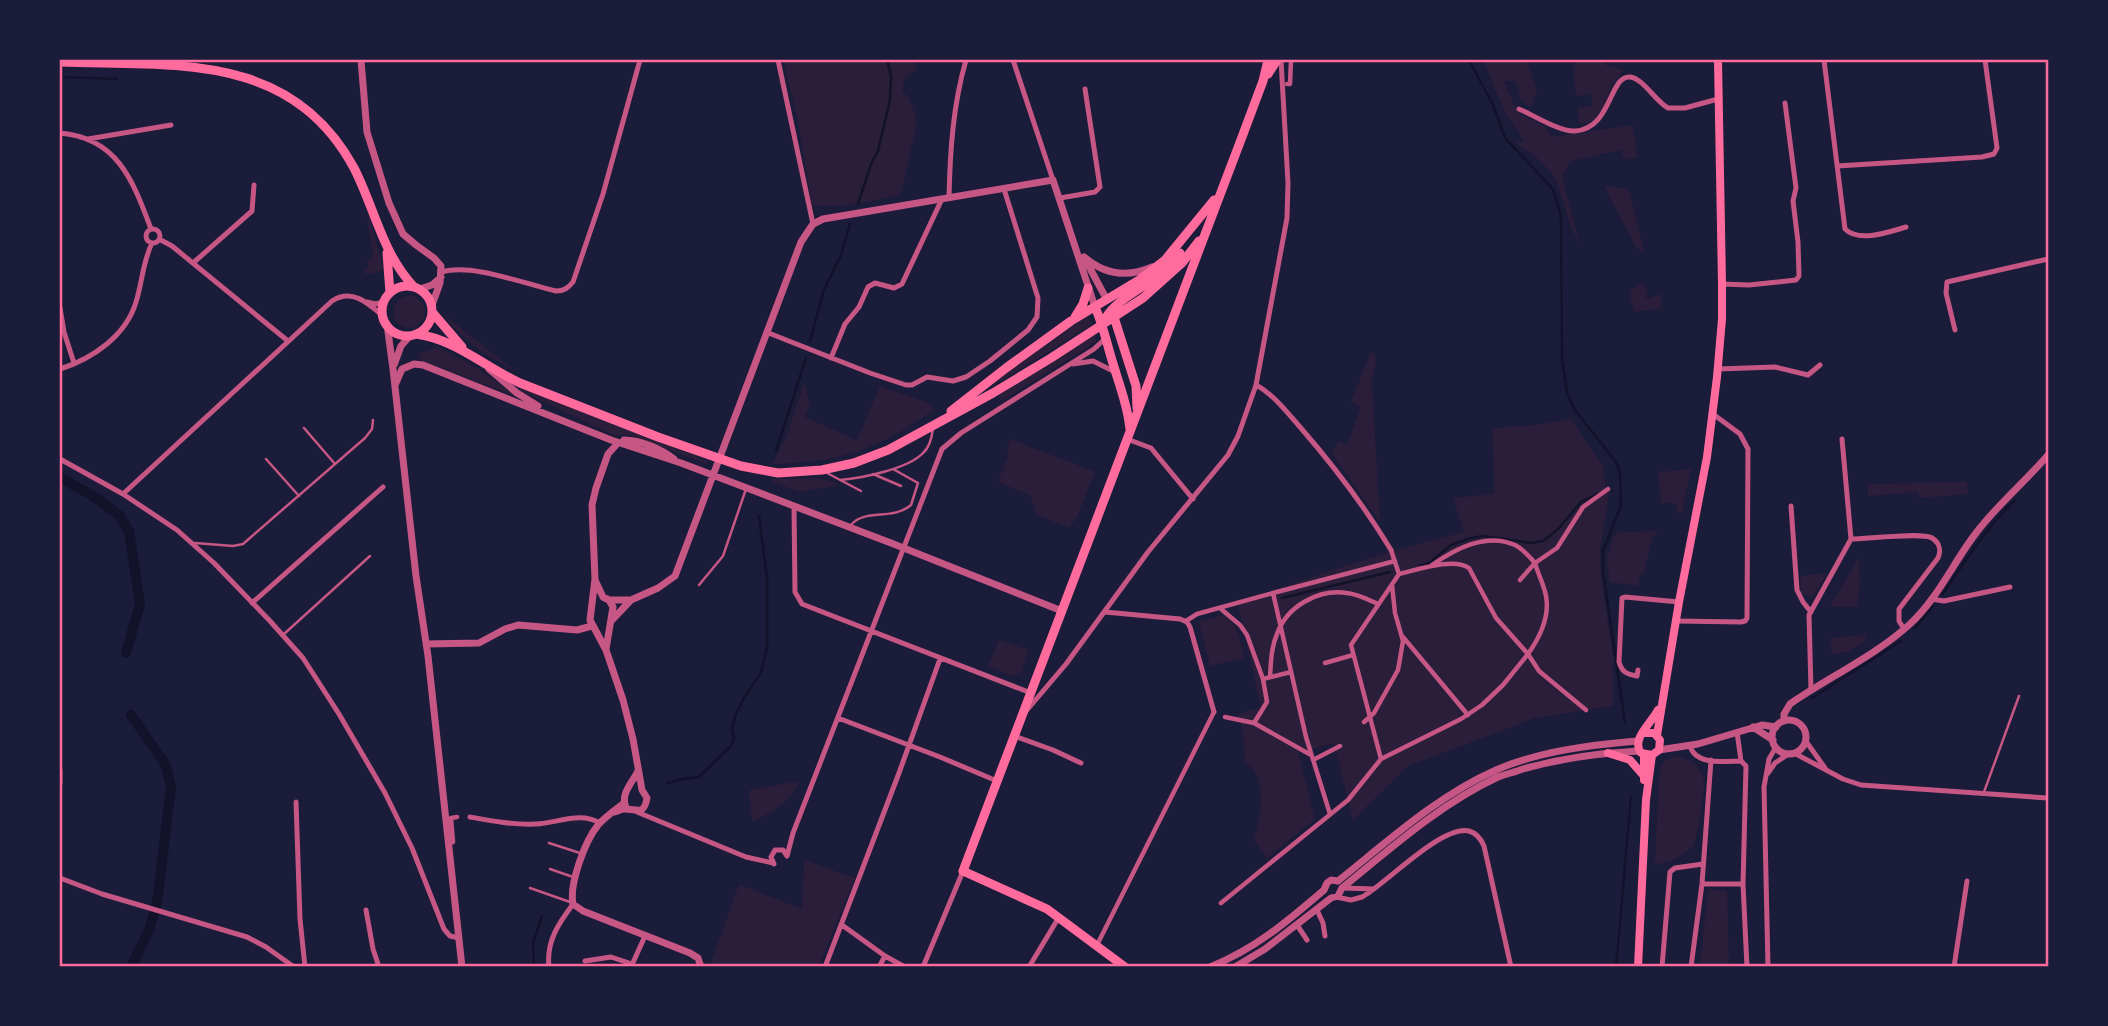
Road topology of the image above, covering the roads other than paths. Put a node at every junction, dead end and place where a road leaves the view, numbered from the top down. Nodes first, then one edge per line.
1 (361, 60) edge
2 (640, 60) edge
3 (778, 60) edge
4 (966, 60) edge
5 (1013, 60) edge
6 (1268, 60) edge
7 (1279, 60) edge
8 (1291, 60) edge
9 (1720, 60) edge
10 (1824, 60) edge
11 (1985, 60) edge
12 (60, 62) edge
13 (1263, 81) junction
14 (1287, 84) dead end
15 (1086, 89) dead end
16 (1718, 99) junction
17 (1785, 103) dead end
18 (1519, 109) dead end
19 (171, 125) dead end
20 (60, 133) edge
21 (88, 139) junction
22 (1837, 166) junction
23 (1053, 180) junction
24 (1224, 183) junction
25 (254, 185) dead end
26 (1004, 189) junction
27 (1060, 198) junction
28 (946, 199) junction
29 (1209, 207) junction
30 (813, 224) junction
31 (1906, 227) dead end
32 (152, 229) junction
33 (1207, 229) junction
34 (159, 239) junction
35 (1074, 239) junction
36 (152, 243) junction
37 (387, 249) junction
38 (1084, 257) junction
39 (2049, 259) edge
40 (1165, 260) junction
41 (193, 263) junction
42 (441, 274) junction
43 (1722, 284) junction
44 (417, 288) junction
45 (1088, 288) junction
46 (387, 298) junction
47 (1107, 300) junction
48 (366, 302) junction
49 (1095, 307) junction
50 (60, 308) edge
51 (432, 308) junction
52 (1113, 314) junction
53 (385, 320) junction
54 (1071, 321) junction
55 (1103, 325) junction
56 (1955, 330) dead end
57 (766, 332) junction
58 (413, 335) junction
59 (1106, 338) junction
60 (288, 341) junction
61 (465, 351) junction
62 (831, 358) junction
63 (74, 363) junction
64 (483, 364) junction
65 (1819, 365) dead end
66 (1064, 368) junction
67 (60, 369) edge
68 (393, 369) junction
69 (1718, 369) junction
70 (1115, 372) junction
71 (395, 385) junction
72 (1256, 385) junction
73 (1141, 397) junction
74 (1125, 398) junction
75 (1713, 414) junction
76 (373, 420) dead end
77 (568, 421) junction
78 (934, 426) junction
79 (304, 428) dead end
80 (1128, 435) junction
81 (1842, 439) dead end
82 (615, 445) junction
83 (2049, 455) edge
84 (60, 459) edge
85 (266, 459) dead end
86 (335, 464) junction
87 (893, 469) junction
88 (822, 470) junction
89 (873, 474) junction
90 (840, 480) junction
91 (901, 486) dead end
92 (383, 488) dead end
93 (746, 489) junction
94 (1608, 489) dead end
95 (861, 491) dead end
96 (123, 495) junction
97 (299, 496) junction
98 (1193, 499) junction
99 (1791, 506) dead end
100 (794, 508) junction
101 (850, 529) junction
102 (1851, 539) junction
103 (191, 543) junction
104 (903, 548) junction
105 (1391, 550) joint
106 (370, 556) dead end
107 (1395, 561) junction
108 (1535, 563) junction
109 (1428, 568) junction
110 (1399, 574) junction
111 (595, 579) junction
112 (1520, 580) dead end
113 (1392, 584) junction
114 (699, 585) dead end
115 (2010, 587) dead end
116 (1273, 593) junction
117 (606, 598) junction
118 (1931, 599) junction
119 (631, 600) junction
120 (593, 601) junction
121 (1679, 602) junction
122 (252, 603) junction
123 (1378, 604) junction
124 (1221, 609) junction
125 (1062, 611) junction
126 (1105, 612) junction
127 (1811, 612) junction
128 (612, 620) junction
129 (1186, 621) junction
130 (1676, 621) junction
131 (1280, 625) junction
132 (609, 628) junction
133 (594, 629) junction
134 (1904, 629) junction
135 (871, 632) junction
136 (1401, 634) junction
137 (283, 635) junction
138 (426, 644) junction
139 (606, 650) junction
140 (1528, 654) junction
141 (1353, 655) junction
142 (940, 659) junction
143 (1325, 663) dead end
144 (1638, 670) dead end
145 (1291, 672) junction
146 (1270, 677) junction
147 (1263, 679) junction
148 (1811, 691) junction
149 (1031, 693) junction
150 (2019, 696) dead end
151 (1662, 701) junction
152 (1796, 701) junction
153 (1586, 710) dead end
154 (1214, 712) joint
155 (1023, 715) junction
156 (1468, 715) junction
157 (1226, 716) dead end
158 (1370, 717) junction
159 (838, 718) junction
160 (1784, 721) junction
161 (1364, 722) dead end
162 (1796, 722) junction
163 (1254, 723) junction
164 (1752, 727) junction
165 (1776, 727) junction
166 (1737, 732) junction
167 (1644, 733) junction
168 (1014, 736) junction
169 (1805, 740) junction
170 (1637, 741) junction
171 (1774, 744) junction
172 (909, 745) junction
173 (1340, 746) dead end
174 (1690, 746) junction
175 (1652, 748) junction
176 (1608, 752) junction
177 (1792, 753) junction
178 (1313, 758) junction
179 (1381, 759) junction
180 (1711, 760) junction
181 (1741, 761) junction
182 (1080, 762) dead end
183 (60, 770) edge
184 (638, 770) junction
185 (1827, 770) junction
186 (1644, 776) junction
187 (1766, 776) junction
188 (997, 781) junction
189 (60, 783) edge
190 (629, 789) junction
191 (642, 790) junction
192 (1984, 794) junction
193 (2049, 798) edge
194 (1646, 800) junction
195 (296, 802) dead end
196 (647, 802) junction
197 (628, 807) junction
198 (1330, 814) junction
199 (457, 817) dead end
200 (470, 817) dead end
201 (658, 820) junction
202 (600, 823) junction
203 (793, 832) junction
204 (450, 843) junction
205 (549, 844) dead end
206 (781, 850) junction
207 (584, 854) junction
208 (1703, 864) junction
209 (550, 869) dead end
210 (963, 871) junction
211 (575, 877) junction
212 (60, 878) edge
213 (1966, 881) dead end
214 (1702, 884) junction
215 (1742, 884) junction
216 (1340, 885) junction
217 (530, 888) dead end
218 (1374, 889) junction
219 (1324, 890) junction
220 (1333, 897) junction
221 (1222, 903) dead end
222 (573, 904) junction
223 (366, 910) dead end
224 (1317, 910) junction
225 (1059, 916) junction
226 (842, 925) junction
227 (1297, 925) junction
228 (645, 936) junction
229 (1325, 936) dead end
230 (459, 938) junction
231 (1307, 940) dead end
232 (1097, 945) junction
233 (885, 956) junction
234 (585, 961) dead end
235 (461, 964) edge
236 (632, 965) edge
237 (1125, 966) edge
238 (294, 967) edge
239 (305, 967) edge
240 (379, 967) edge
241 (549, 967) edge
242 (701, 967) edge
243 (825, 967) edge
244 (879, 967) edge
245 (905, 967) edge
246 (923, 967) edge
247 (1029, 967) edge
248 (1210, 967) edge
249 (1235, 967) edge
250 (1511, 967) edge
251 (1638, 967) edge
252 (1662, 967) edge
253 (1692, 967) edge
254 (1747, 967) edge
255 (1768, 967) edge
256 (1954, 967) edge

1 - 42 street
2 - 42 street
3 - 30 street
4 - 28 street
5 - 23 street
6 - 13 main road
7 - 13 main road
7 - 72 street
8 - 14 street
9 - 16 main road
10 - 22 street
11 - 22 street
12 - 37 main road
13 - 24 main road
15 - 27 street
16 - 18 street
16 - 43 main road
17 - 43 street
19 - 21 street
20 - 21 street
21 - 32 street
22 - 31 street
23 - 26 street
23 - 27 street
24 - 29 main road
24 - 33 main road
25 - 41 street
26 - 28 street
26 - 62 street
27 - 35 street
28 - 30 street
28 - 62 street
29 - 40 main road
29 - 52 main road
30 - 57 street
32 - 34 street
32 - 36 street
33 - 52 main road
33 - 73 main road
34 - 36 street
34 - 41 street
35 - 38 street
35 - 45 street
36 - 63 street
37 - 44 main road
37 - 46 main road
38 - 40 street
38 - 47 street
39 - 56 street
40 - 47 main road
41 - 60 street
42 - 44 street
42 - 51 street
43 - 69 main road
44 - 46 main road
44 - 51 main road
45 - 49 street
45 - 54 main road
46 - 48 street
46 - 53 main road
47 - 49 main road
47 - 52 main road
48 - 53 street
48 - 60 street
49 - 54 main road
49 - 55 main road
50 - 63 street
51 - 58 main road
51 - 61 main road
52 - 55 main road
52 - 73 main road
53 - 58 main road
53 - 68 street
54 - 78 main road
55 - 59 main road
55 - 78 main road
57 - 62 street
57 - 119 street
58 - 61 main road
58 - 68 street
59 - 66 street
59 - 70 main road
60 - 96 street
61 - 64 main road
63 - 67 street
64 - 77 street
64 - 88 main road
65 - 69 street
66 - 70 street
66 - 104 street
68 - 71 street
69 - 75 main road
70 - 74 main road
71 - 77 street
71 - 138 street
72 - 98 street
72 - 105 street
73 - 74 main road
73 - 80 main road
74 - 80 main road
75 - 121 main road
75 - 130 street
76 - 86 lane
77 - 82 street
78 - 87 lane
78 - 88 main road
79 - 86 lane
80 - 98 street
80 - 125 main road
81 - 102 street
82 - 93 street
82 - 111 street
83 - 118 street
84 - 96 street
85 - 97 lane
86 - 97 lane
87 - 89 lane
87 - 101 lane
88 - 90 lane
89 - 90 lane
89 - 91 lane
90 - 95 lane
92 - 122 street
93 - 100 street
93 - 114 lane
94 - 108 street
96 - 103 street
97 - 103 lane
98 - 126 street
99 - 127 street
100 - 101 street
100 - 135 street
101 - 104 street
102 - 127 street
102 - 134 street
103 - 122 street
104 - 125 street
104 - 135 street
105 - 107 street
106 - 137 lane
107 - 110 street
107 - 116 street
108 - 109 street
108 - 112 street
108 - 140 street
109 - 110 street
109 - 140 street
110 - 113 street
111 - 117 street
111 - 120 street
113 - 123 street
113 - 136 street
115 - 118 street
116 - 124 street
116 - 131 street
117 - 119 street
117 - 120 street
117 - 128 street
118 - 134 street
119 - 128 street
120 - 133 street
121 - 130 main road
121 - 144 street
122 - 137 street
123 - 131 street
123 - 141 street
124 - 129 street
124 - 147 street
125 - 149 main road
126 - 129 street
126 - 155 street
127 - 148 street
128 - 132 street
129 - 154 street
130 - 151 main road
131 - 145 street
131 - 146 street
132 - 133 street
132 - 139 street
133 - 138 street
133 - 139 street
134 - 148 street
135 - 142 street
135 - 159 street
136 - 156 street
136 - 158 street
137 - 230 street
138 - 204 street
139 - 184 street
140 - 153 street
140 - 156 street
141 - 143 street
141 - 158 street
142 - 149 street
142 - 172 street
145 - 146 street
145 - 178 street
146 - 147 street
147 - 163 street
148 - 152 street
149 - 155 main road
150 - 192 lane
151 - 167 main road
151 - 175 main road
152 - 160 street
152 - 162 street
154 - 232 street
155 - 168 main road
156 - 179 street
157 - 163 street
158 - 161 street
158 - 179 street
159 - 172 street
159 - 203 street
160 - 162 street
160 - 165 street
162 - 169 street
163 - 178 street
164 - 165 street
164 - 166 street
164 - 171 street
165 - 171 street
166 - 174 street
166 - 181 street
167 - 170 main road
167 - 175 main road
168 - 182 street
168 - 188 main road
169 - 177 street
169 - 185 street
170 - 175 main road
170 - 216 street
171 - 177 street
171 - 187 street
172 - 188 street
172 - 226 street
173 - 178 street
174 - 175 street
174 - 180 street
175 - 176 street
175 - 186 main road
175 - 194 main road
176 - 186 main road
176 - 216 street
177 - 185 street
177 - 187 street
178 - 198 street
179 - 198 street
180 - 181 street
180 - 208 street
181 - 215 street
183 - 189 street
184 - 190 street
184 - 191 street
185 - 192 street
186 - 194 main road
187 - 255 street
188 - 210 main road
190 - 191 street
190 - 197 street
191 - 196 street
192 - 193 street
194 - 251 main road
195 - 239 street
196 - 197 street
196 - 201 street
197 - 201 street
197 - 202 street
198 - 221 street
199 - 204 street
200 - 202 street
201 - 206 street
202 - 207 street
203 - 206 street
203 - 206 street
204 - 230 street
205 - 207 lane
207 - 211 street
208 - 214 street
208 - 252 street
209 - 211 lane
210 - 225 main road
210 - 246 street
211 - 222 street
212 - 238 street
213 - 256 street
214 - 215 street
214 - 253 street
215 - 254 street
216 - 218 street
216 - 219 street
216 - 220 street
217 - 222 lane
218 - 220 street
218 - 250 street
219 - 220 street
219 - 248 street
220 - 224 street
222 - 228 street
222 - 241 street
223 - 240 street
224 - 227 street
224 - 229 street
225 - 232 main road
225 - 247 street
226 - 233 street
226 - 243 street
227 - 231 street
227 - 249 street
228 - 236 street
228 - 242 street
230 - 235 street
232 - 237 main road
233 - 244 street
233 - 245 street
234 - 236 street

